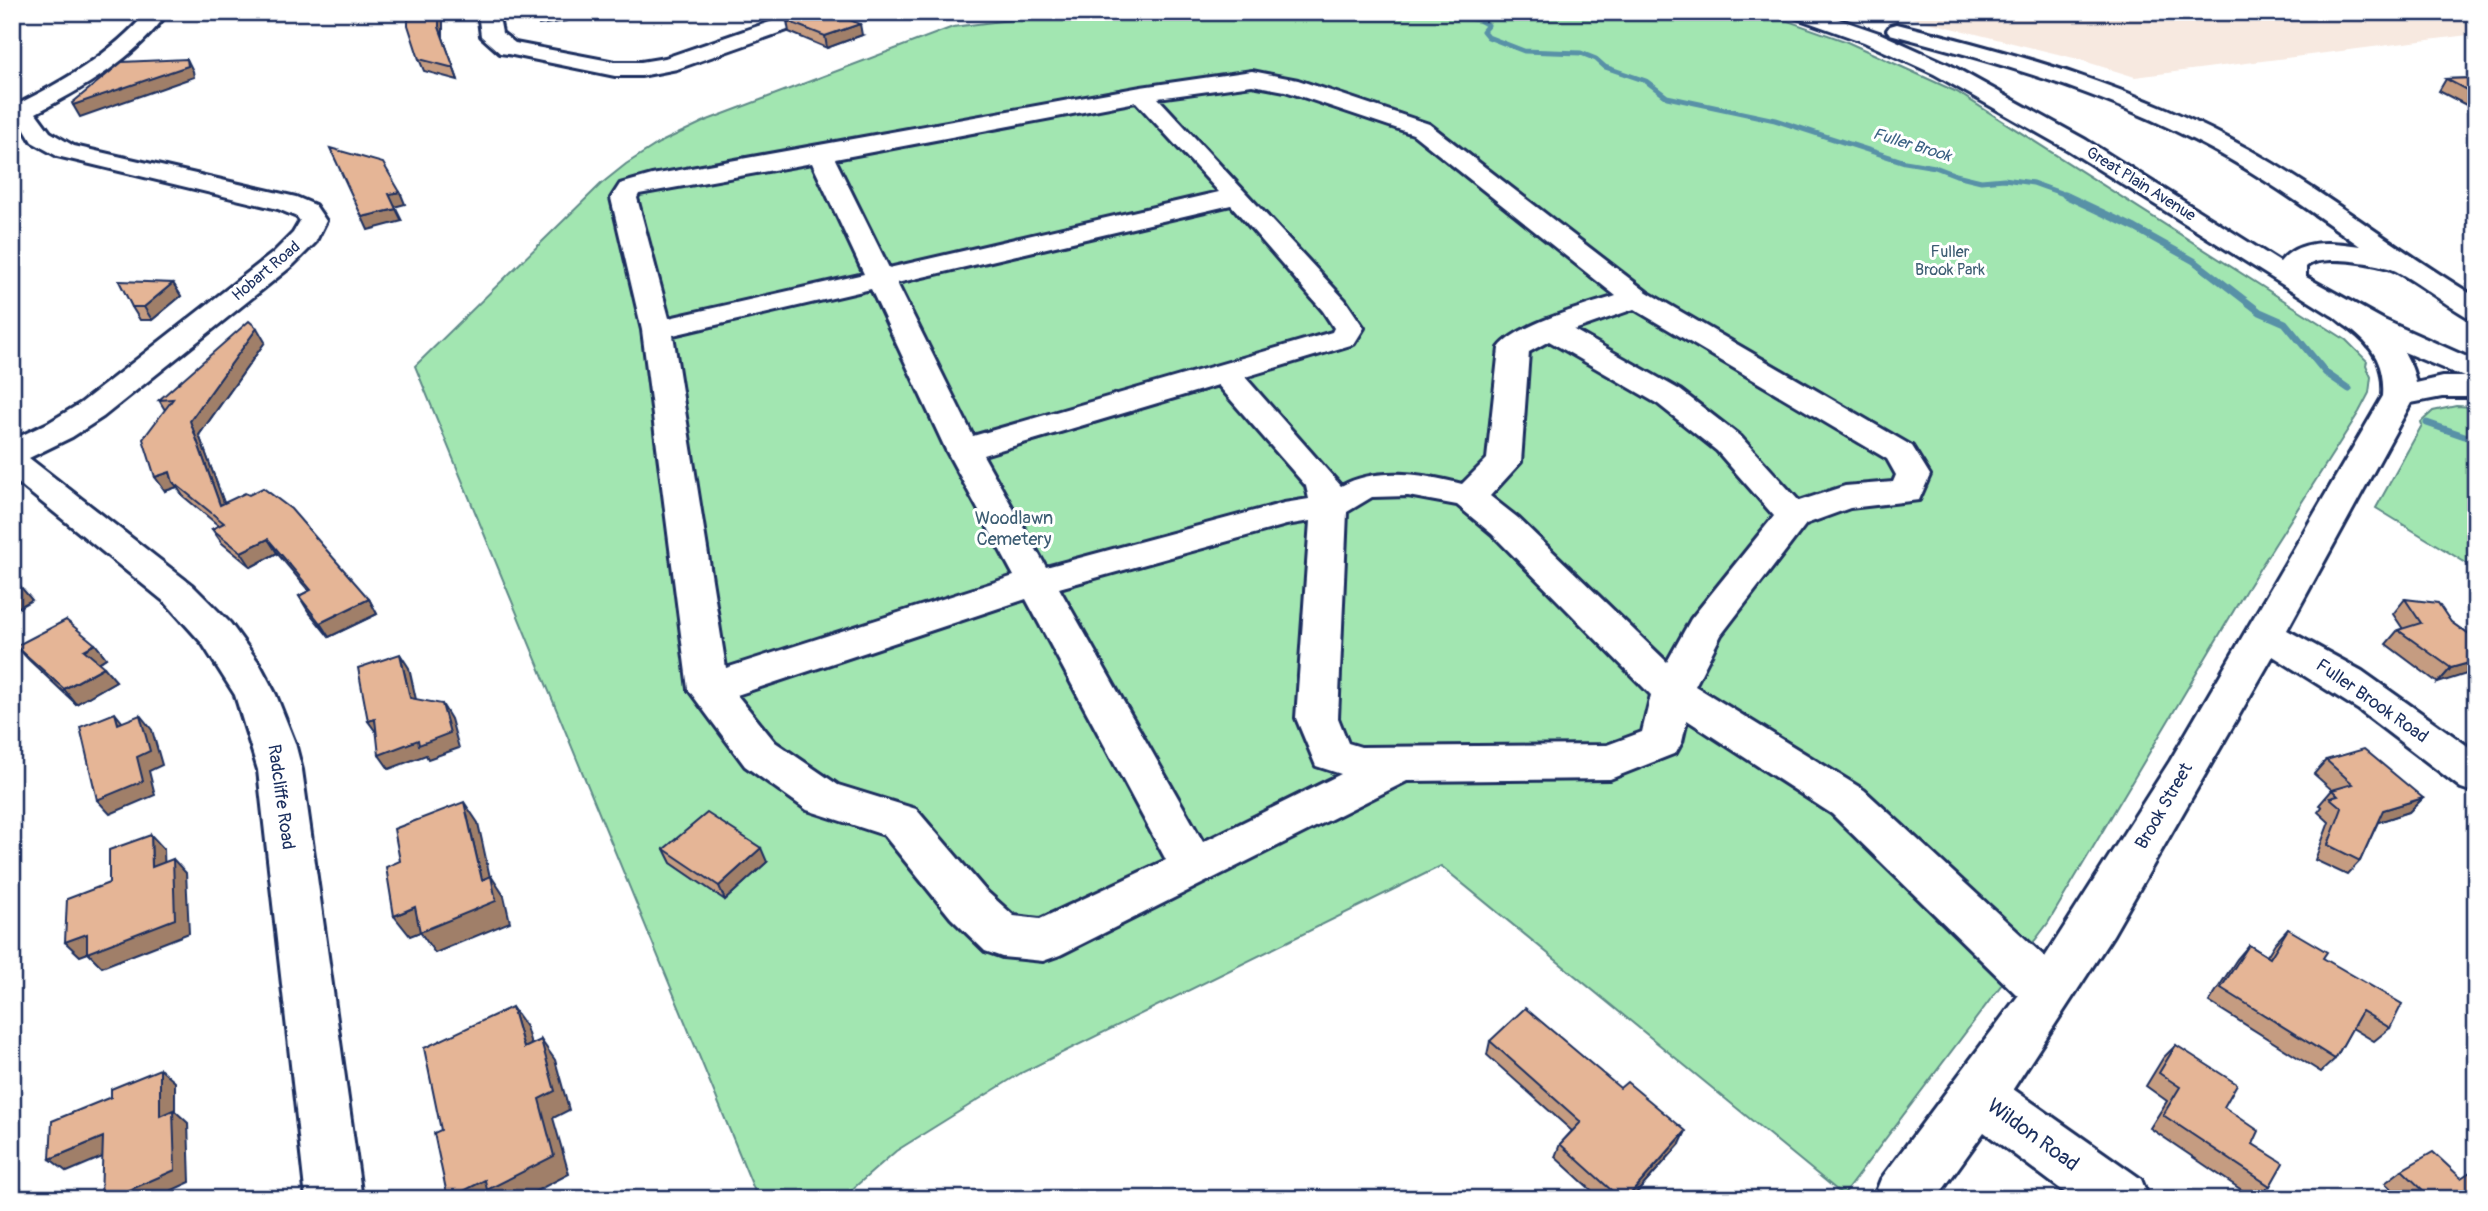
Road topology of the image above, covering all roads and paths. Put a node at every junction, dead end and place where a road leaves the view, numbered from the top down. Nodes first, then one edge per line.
1 (158, 12) edge
2 (488, 12) edge
3 (820, 12) edge
4 (1798, 12) edge
5 (1824, 12) edge
6 (1141, 94) junction
7 (13, 116) edge
8 (820, 154) junction
9 (1237, 196) junction
10 (2407, 266) junction
11 (880, 279) junction
12 (2292, 279) junction
13 (1637, 298) junction
14 (2343, 310) junction
15 (2476, 310) edge
16 (1549, 329) junction
17 (657, 330) junction
18 (1224, 373) junction
19 (2476, 373) edge
20 (2476, 387) edge
21 (2399, 396) junction
22 (963, 450) junction
23 (12, 453) edge
24 (12, 461) edge
25 (1469, 497) junction
26 (1329, 506) junction
27 (1793, 516) junction
28 (1036, 582) junction
29 (2264, 635) junction
30 (709, 690) junction
31 (1672, 691) junction
32 (1405, 763) junction
33 (2476, 776) edge
34 (1194, 868) junction
35 (2049, 993) junction
36 (1979, 1096) junction
37 (334, 1199) edge
38 (1901, 1199) edge
39 (2121, 1199) edge

1 - 7 street
2 - 3 street
4 - 12 street, Great Plain Avenue
5 - 10 street
6 - 8 street
6 - 9 street
6 - 13 street
7 - 23 street, Hobart Road
8 - 11 street
8 - 17 street
9 - 11 street
9 - 18 street
10 - 12 street
10 - 15 street
11 - 17 street
11 - 22 street
12 - 14 street, Great Plain Avenue
13 - 16 street
13 - 27 street
14 - 19 street, Great Plain Avenue
14 - 21 street
16 - 25 street
16 - 27 street
17 - 30 street
18 - 22 street
18 - 26 street
20 - 21 street
21 - 29 street, Brook Street
22 - 28 street
24 - 37 street, Radcliffe Road
25 - 26 street
25 - 31 street
26 - 28 street
26 - 32 street
27 - 31 street
28 - 30 street
28 - 34 street
29 - 33 street, Fuller Brook Road
29 - 35 street, Brook Street
30 - 34 street
31 - 32 street
31 - 35 street
32 - 34 street
35 - 36 street, Brook Street
36 - 38 street, Brook Street
36 - 39 street, Wildon Road

